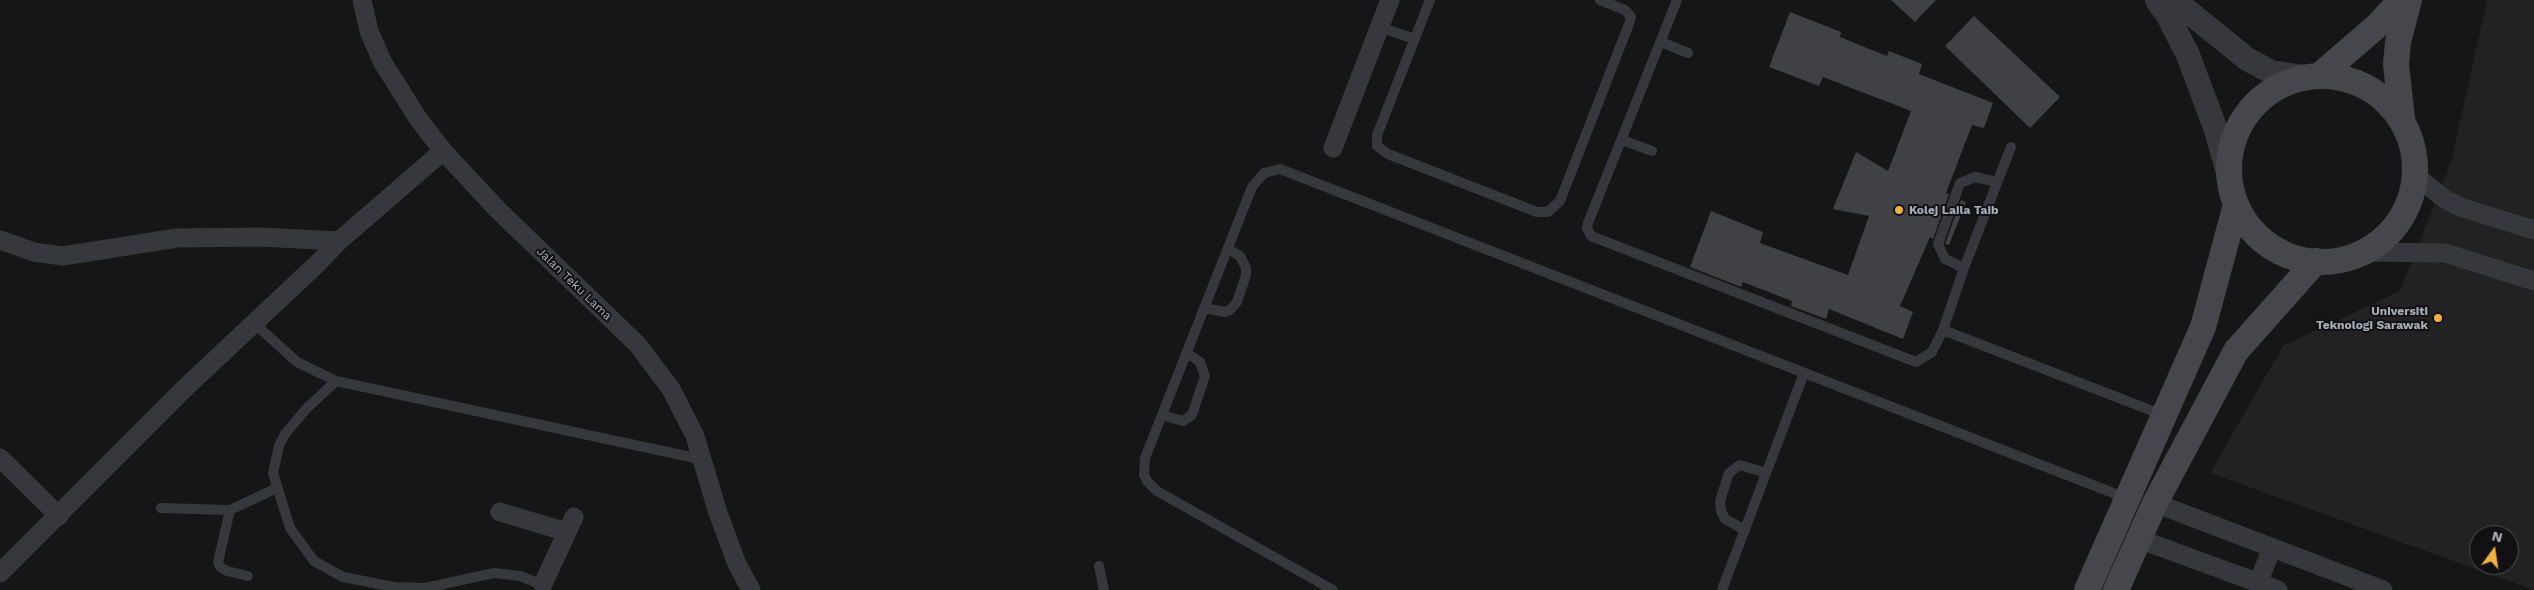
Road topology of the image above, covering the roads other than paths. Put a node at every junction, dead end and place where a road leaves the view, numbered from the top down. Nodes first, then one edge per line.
1 (362, 0) edge
2 (1390, 0) edge
3 (1430, 0) edge
4 (1600, 0) edge
5 (1677, 0) edge
6 (2157, 0) edge
7 (2174, 0) edge
8 (2401, 0) edge
9 (2408, 0) edge
10 (1379, 27) junction
11 (1415, 39) junction
12 (1660, 42) junction
13 (1688, 53) dead end
14 (2312, 76) junction
15 (2402, 120) junction
16 (1622, 140) junction
17 (2011, 147) dead end
18 (1333, 148) dead end
19 (443, 151) junction
20 (1652, 151) dead end
21 (2416, 176) junction
22 (2230, 180) junction
23 (1997, 182) junction
24 (2236, 205) junction
25 (2534, 230) edge
26 (0, 240) edge
27 (339, 241) junction
28 (1228, 249) junction
29 (2365, 252) junction
30 (2316, 261) junction
31 (1964, 268) junction
32 (2534, 281) edge
33 (1204, 308) junction
34 (254, 323) junction
35 (1942, 330) junction
36 (1187, 353) junction
37 (1804, 373) junction
38 (336, 381) junction
39 (2163, 415) junction
40 (1162, 416) junction
41 (0, 458) edge
42 (700, 459) junction
43 (1766, 473) junction
44 (276, 488) junction
45 (2127, 498) junction
46 (2156, 503) junction
47 (161, 508) dead end
48 (230, 510) junction
49 (500, 512) dead end
50 (59, 516) junction
51 (1745, 530) junction
52 (2139, 539) junction
53 (2272, 548) junction
54 (1099, 566) dead end
55 (0, 573) edge
56 (248, 576) dead end
57 (2258, 583) junction
58 (546, 587) edge
59 (394, 589) edge
60 (751, 590) edge
61 (1104, 590) edge
62 (1334, 590) edge
63 (1722, 590) edge
64 (2087, 590) edge
65 (2116, 590) edge
66 (2278, 590) edge
67 (2383, 590) edge

1 - 19 street, Jalan Teku Lama
2 - 10 street
3 - 11 lane
4 - 11 lane
5 - 12 lane
6 - 22 street
7 - 14 street
8 - 14 main road
9 - 15 main road
10 - 11 lane
10 - 18 street
12 - 13 lane
12 - 16 lane
14 - 15 main road
14 - 22 main road
15 - 21 main road
16 - 20 lane
16 - 35 lane
17 - 23 lane
19 - 27 street
19 - 42 street, Jalan Teku Lama
21 - 25 street
21 - 29 main road
22 - 24 main road
23 - 31 lane
23 - 31 lane
24 - 30 main road
24 - 39 main road
26 - 27 street
27 - 34 street
28 - 33 lane
28 - 33 lane
28 - 37 lane
29 - 30 main road
29 - 32 street
30 - 46 main road
31 - 35 lane
33 - 36 lane
34 - 38 lane
34 - 50 street
35 - 39 lane
36 - 40 lane
36 - 40 lane
37 - 43 lane
37 - 45 lane
38 - 42 lane
38 - 44 lane
39 - 45 main road
40 - 62 lane
41 - 50 street
42 - 60 street, Jalan Teku Lama
43 - 51 lane
43 - 51 lane
44 - 48 lane
44 - 59 lane
45 - 64 main road
46 - 52 main road
46 - 53 street
47 - 48 lane
48 - 56 lane
49 - 58 street
50 - 55 street
51 - 63 lane
52 - 57 street
52 - 65 main road
53 - 57 street
53 - 67 street
54 - 61 lane
57 - 66 street
58 - 59 lane

